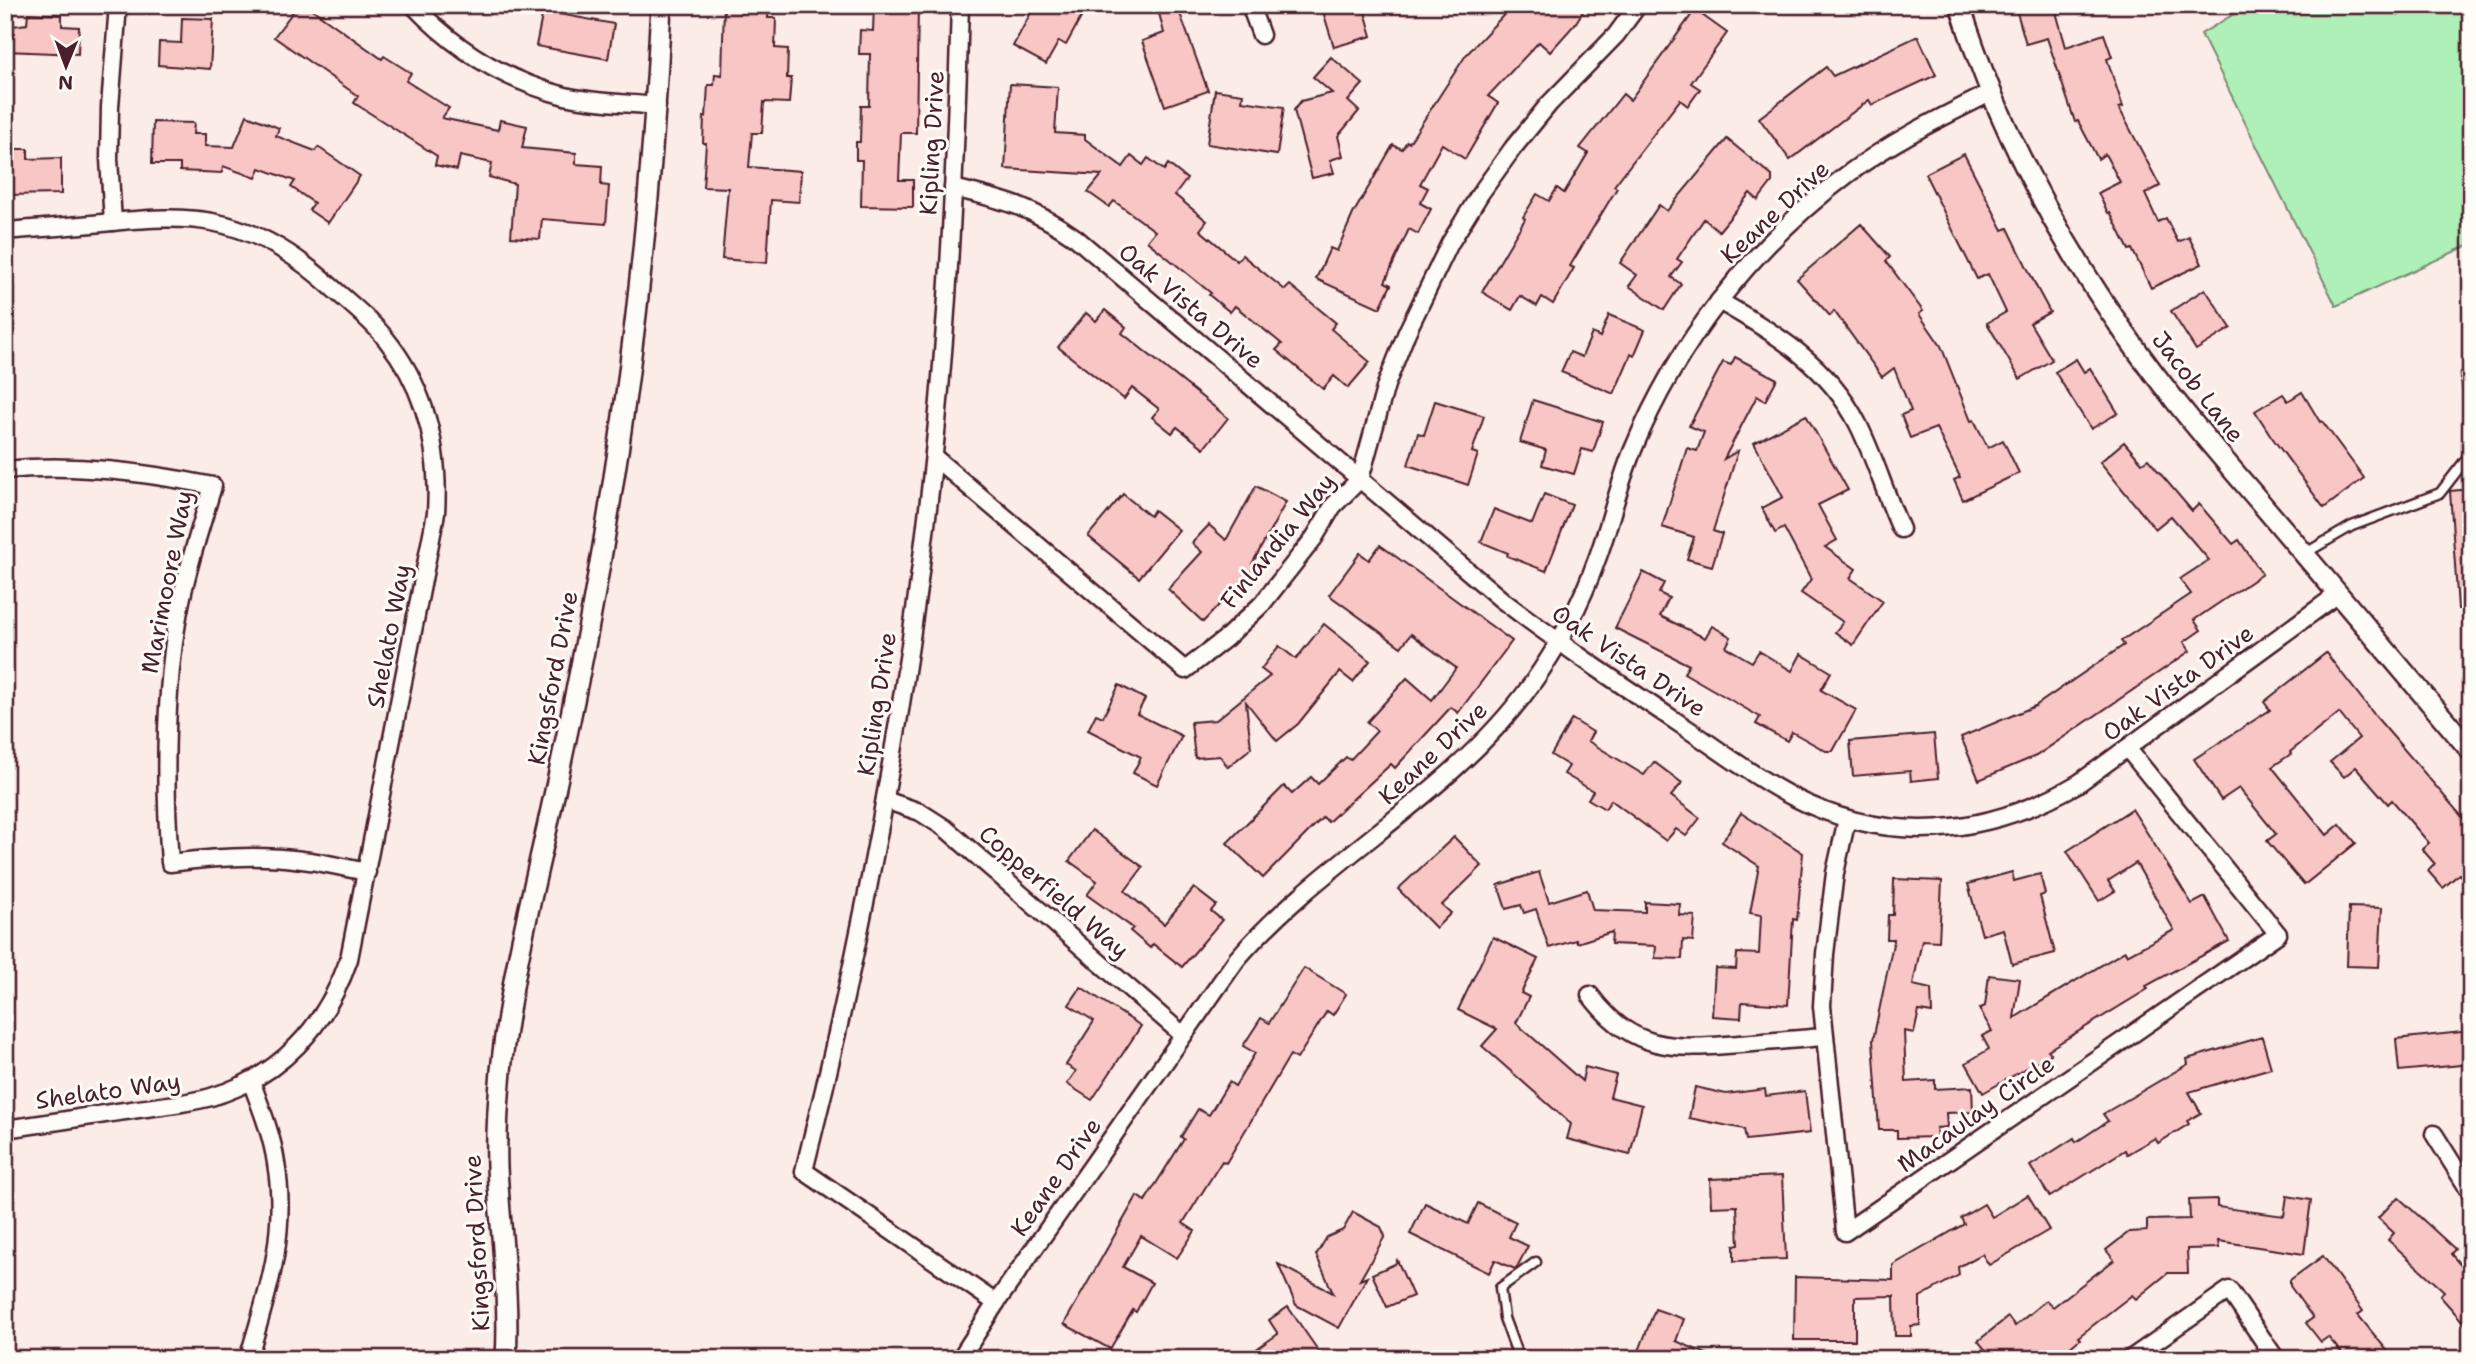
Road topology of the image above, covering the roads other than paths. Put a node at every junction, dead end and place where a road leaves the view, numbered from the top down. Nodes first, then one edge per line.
1 (118, 5) edge
2 (662, 5) edge
3 (960, 5) edge
4 (1250, 5) edge
5 (1638, 5) edge
6 (1960, 5) edge
7 (414, 6) edge
8 (1261, 35) dead end
9 (1992, 92) junction
10 (657, 106) junction
11 (954, 188) junction
12 (113, 222) junction
13 (5, 231) edge
14 (1719, 300) junction
15 (2471, 366) edge
16 (2471, 412) edge
17 (2471, 453) edge
18 (933, 457) junction
19 (5, 470) edge
20 (1360, 479) junction
21 (1901, 529) dead end
22 (2304, 554) junction
23 (2337, 594) junction
24 (1559, 643) junction
25 (2127, 748) junction
26 (2471, 751) edge
27 (885, 800) junction
28 (1847, 819) junction
29 (366, 872) junction
30 (1591, 995) dead end
31 (1184, 1035) junction
32 (1825, 1037) junction
33 (251, 1081) junction
34 (5, 1129) edge
35 (2434, 1135) dead end
36 (2471, 1193) edge
37 (1536, 1262) dead end
38 (996, 1303) junction
39 (248, 1359) edge
40 (506, 1359) edge
41 (960, 1359) edge
42 (1519, 1359) edge
43 (2130, 1359) edge
44 (2276, 1359) edge

1 - 12 street
2 - 10 street, Kingsford Drive
3 - 11 street, Kipling Drive
4 - 8 street
5 - 20 street, Finlandia Way
6 - 9 street, Jacob Lane
7 - 10 street
9 - 14 street, Keane Drive
9 - 22 street, Jacob Lane
10 - 40 street, Kingsford Drive
11 - 18 street, Kipling Drive
11 - 20 street, Oak Vista Drive
12 - 13 street, Shelato Way
12 - 29 street, Shelato Way
14 - 21 street
14 - 24 street, Keane Drive
15 - 16 lane
17 - 22 lane
18 - 20 street, Finlandia Way
18 - 27 street, Kipling Drive
19 - 29 street, Marimoore Way
20 - 24 street, Oak Vista Drive
22 - 23 street, Jacob Lane
23 - 25 street, Oak Vista Drive
23 - 26 street, Jacob Lane
24 - 28 street, Oak Vista Drive
24 - 31 street, Keane Drive
25 - 28 street, Oak Vista Drive
25 - 32 street, Macaulay Circle
27 - 31 street, Copperfield Way
27 - 38 street, Kipling Drive
28 - 32 street, Macaulay Circle
29 - 33 street, Shelato Way
30 - 32 street
31 - 38 street, Keane Drive
33 - 34 street, Shelato Way
33 - 39 street
35 - 36 street
37 - 42 lane
38 - 41 street, Keane Drive
43 - 44 street

